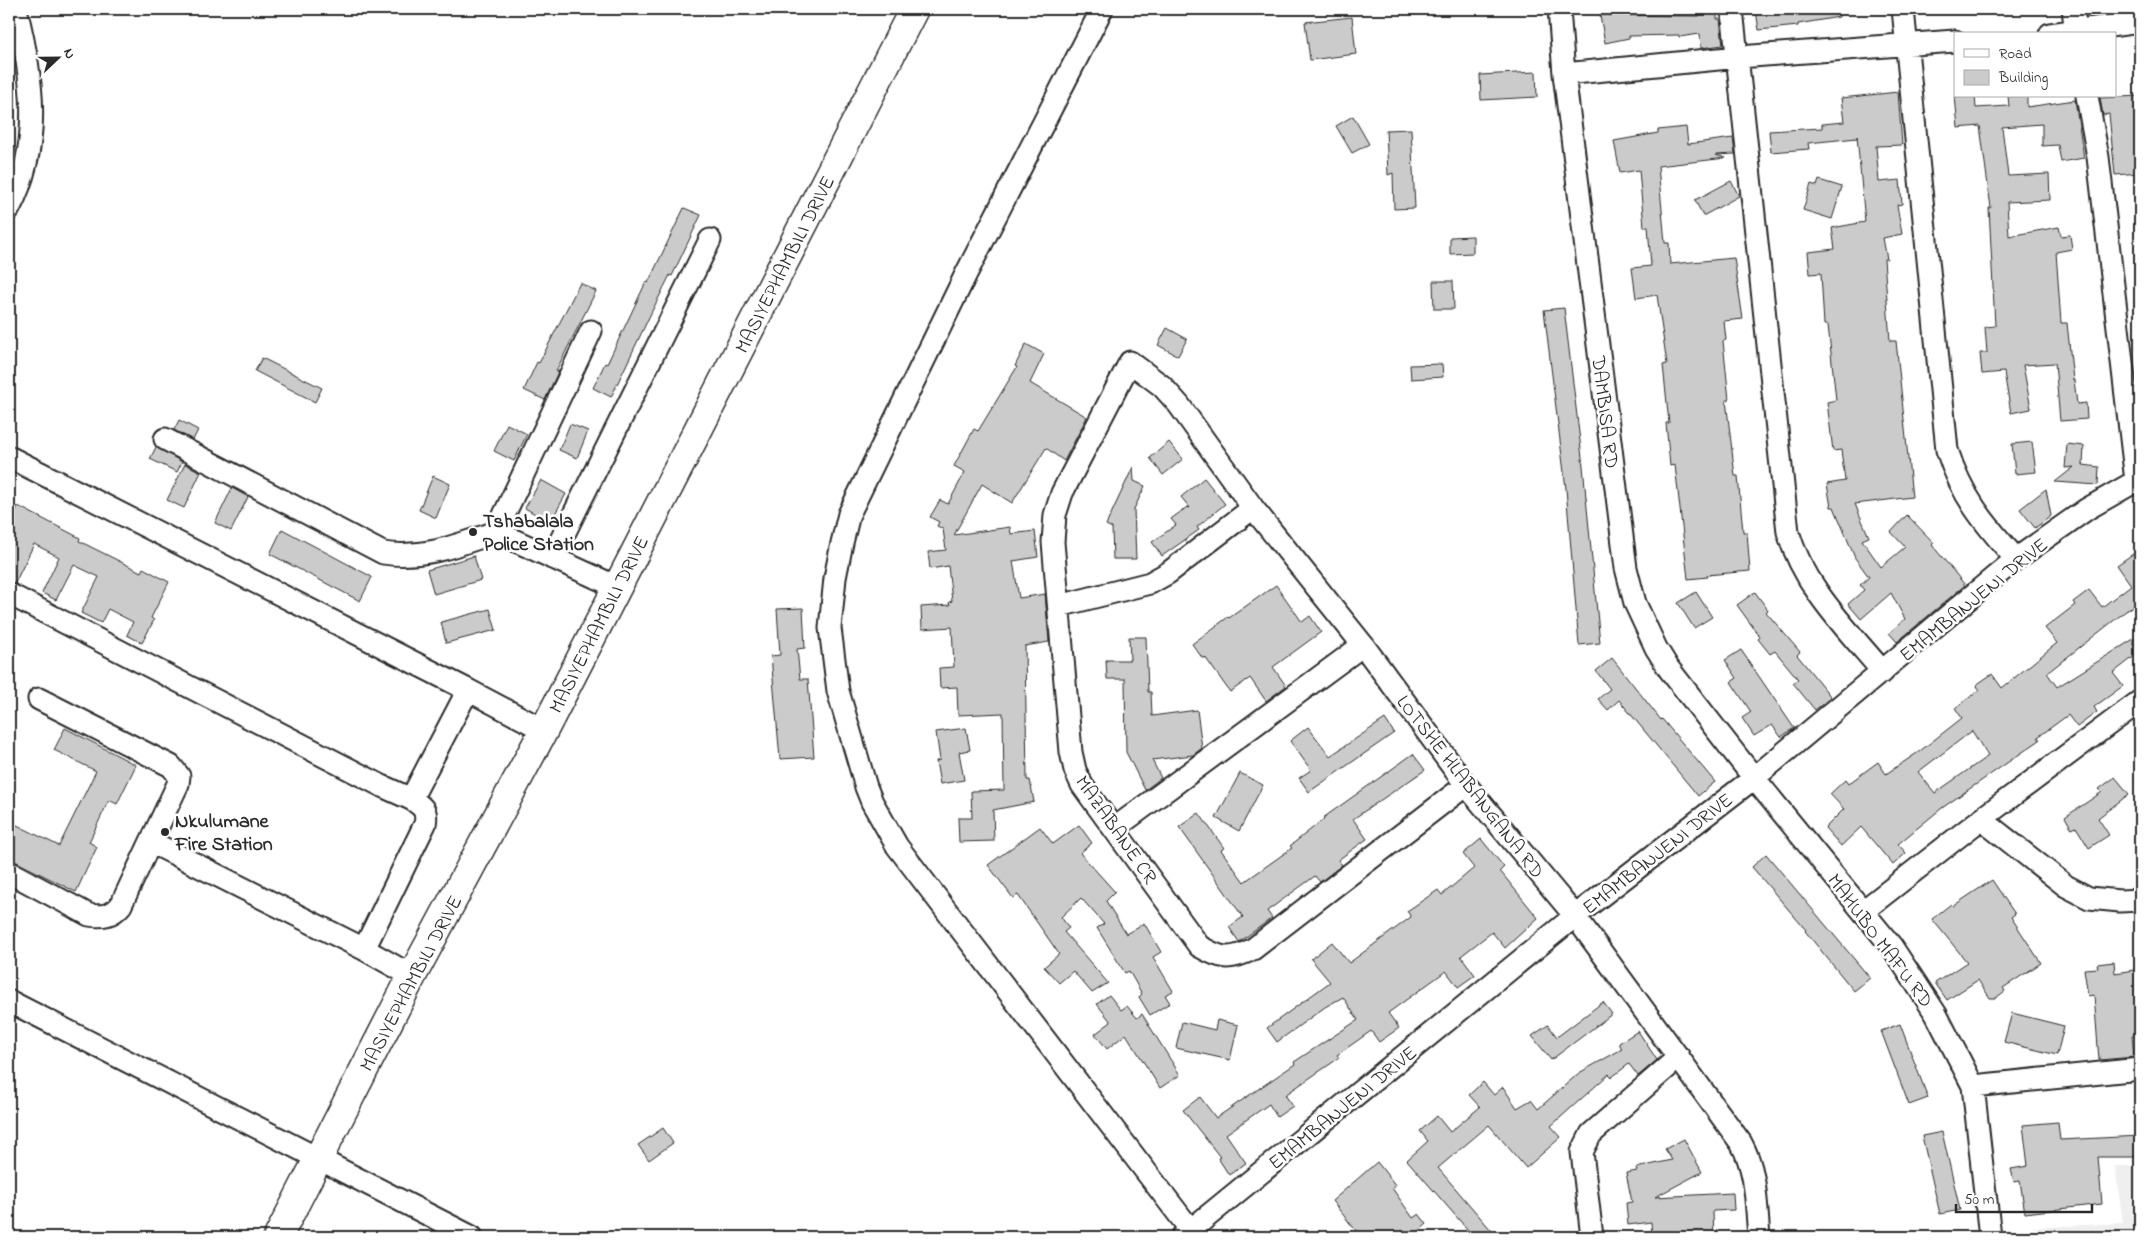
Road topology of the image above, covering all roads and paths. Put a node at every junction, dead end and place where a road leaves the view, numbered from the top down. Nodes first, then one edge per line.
1 (16, 9) edge
2 (914, 9) edge
3 (1102, 9) edge
4 (1559, 9) edge
5 (1732, 9) edge
6 (1903, 9) edge
7 (2073, 9) edge
8 (2140, 22) edge
9 (2076, 32) edge
10 (2082, 32) edge
11 (1954, 41) edge
12 (1907, 45) junction
13 (1739, 57) junction
14 (1564, 74) junction
15 (2087, 98) edge
16 (9, 209) edge
17 (710, 240) dead end
18 (591, 331) dead end
19 (1130, 362) joint
20 (165, 440) dead end
21 (9, 457) edge
22 (2138, 481) edge
23 (1252, 508) junction
24 (496, 532) junction
25 (552, 558) junction
26 (2016, 560) junction
27 (617, 587) junction
28 (9, 594) edge
29 (1059, 606) junction
30 (1363, 645) junction
31 (1883, 672) junction
32 (468, 690) junction
33 (39, 699) dead end
34 (2140, 701) edge
35 (544, 730) junction
36 (1754, 778) junction
37 (1466, 785) junction
38 (410, 798) junction
39 (1981, 819) junction
40 (1115, 828) junction
41 (151, 842) junction
42 (9, 872) edge
43 (2140, 900) edge
44 (1863, 911) junction
45 (1575, 916) junction
46 (364, 949) junction
47 (412, 976) junction
48 (9, 1001) edge
49 (1679, 1058) junction
50 (2140, 1069) edge
51 (1973, 1086) junction
52 (319, 1159) junction
53 (1190, 1235) edge
54 (278, 1237) edge
55 (472, 1237) edge
56 (1592, 1237) edge
57 (1759, 1237) edge
58 (1990, 1237) edge

1 - 16 street
2 - 27 main road, MASIYEPHAMBILI DRIVE
3 - 53 street
4 - 14 street, DAMBISA RD
5 - 13 street
6 - 12 street
7 - 9 street
8 - 10 street
11 - 12 street
12 - 13 street
12 - 26 street
13 - 14 street
13 - 31 street
14 - 36 street, DAMBISA RD
15 - 22 street
17 - 25 street
18 - 24 street
19 - 23 street, LOTSHE HLABANGANA RD
19 - 29 street, MAZABANE CR
20 - 24 street
21 - 32 street
22 - 26 street, EMAMBANJENI DRIVE
23 - 29 street
23 - 30 street, LOTSHE HLABANGANA RD
24 - 25 street
25 - 27 street
26 - 31 street, EMAMBANJENI DRIVE
27 - 35 main road, MASIYEPHAMBILI DRIVE
28 - 38 street
29 - 40 street, MAZABANE CR
30 - 37 street, LOTSHE HLABANGANA RD
30 - 40 street
31 - 36 street, EMAMBANJENI DRIVE
32 - 35 street
32 - 38 street
33 - 41 street
34 - 39 street
35 - 47 main road, MASIYEPHAMBILI DRIVE
36 - 44 street, MAHUBO MAFU RD
36 - 45 street, EMAMBANJENI DRIVE
37 - 40 street, MAZABANE CR
37 - 45 street, LOTSHE HLABANGANA RD
38 - 46 street
39 - 43 street
39 - 44 street
41 - 42 street
41 - 46 street
44 - 51 street, MAHUBO MAFU RD
45 - 49 street, LOTSHE HLABANGANA RD
45 - 53 street, EMAMBANJENI DRIVE
46 - 47 street
47 - 52 main road, MASIYEPHAMBILI DRIVE
48 - 52 street
49 - 56 street
49 - 57 street, LOTSHE HLABANGANA RD
50 - 51 street
51 - 58 street, MAHUBO MAFU RD
52 - 54 main road, MASIYEPHAMBILI DRIVE
52 - 55 street

